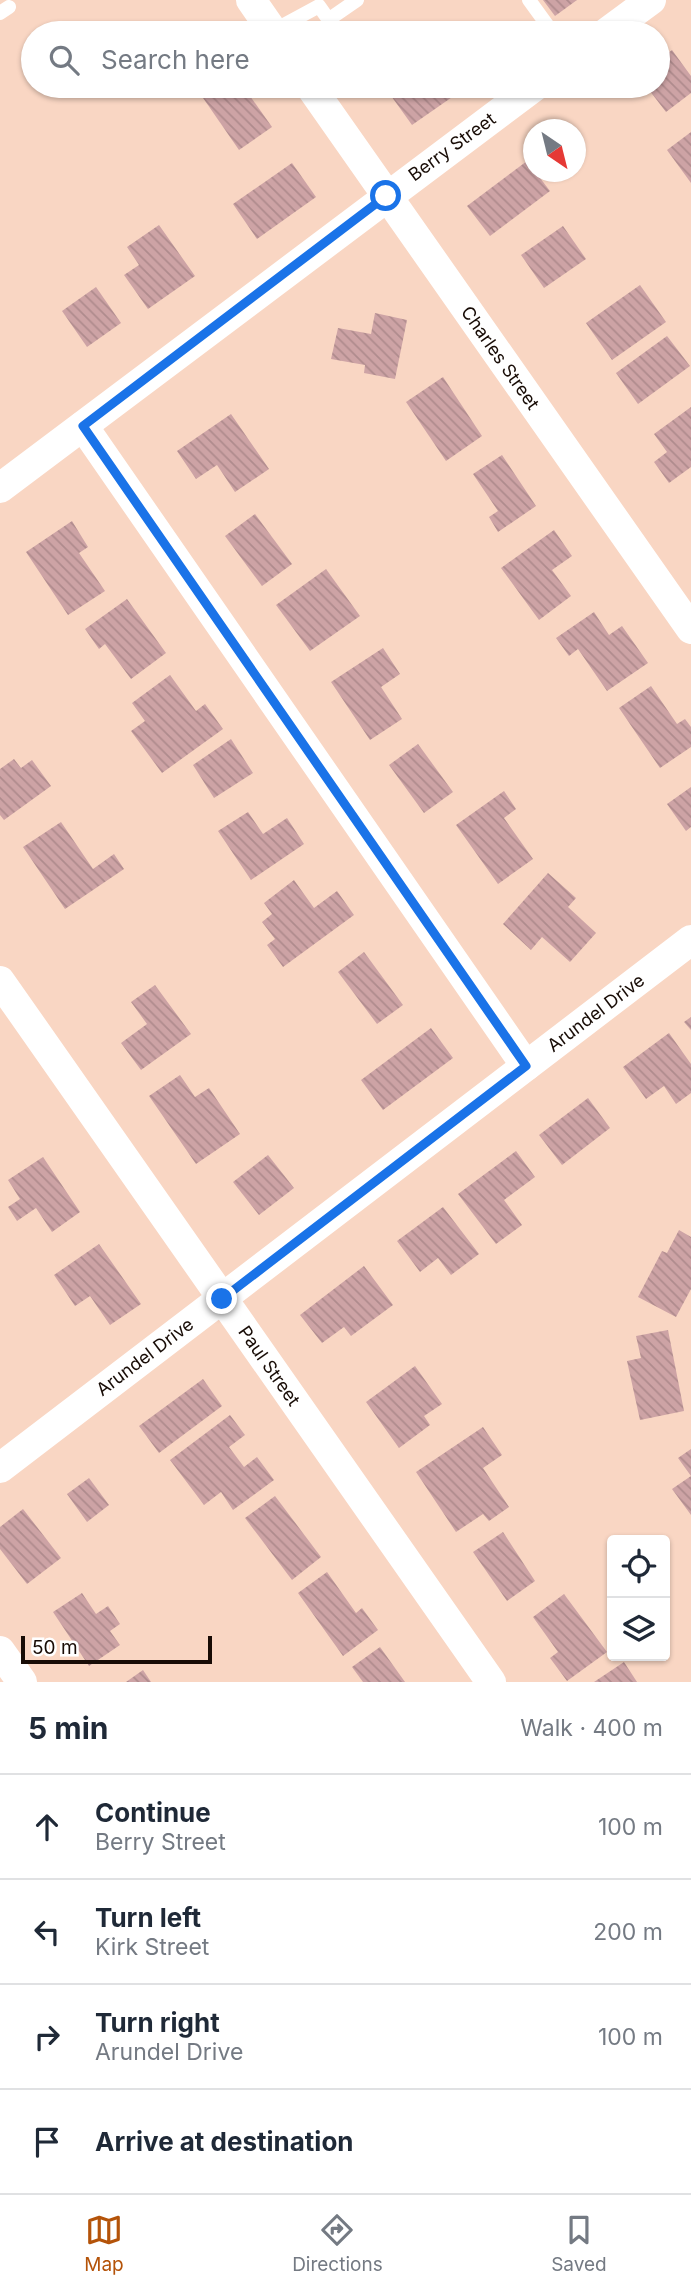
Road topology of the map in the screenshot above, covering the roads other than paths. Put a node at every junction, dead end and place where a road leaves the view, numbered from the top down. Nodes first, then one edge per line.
1 (251, 0) edge
2 (356, 0) edge
3 (529, 0) edge
4 (651, 0) edge
5 (328, 20) joint
6 (265, 21) edge
7 (292, 21) edge
8 (544, 21) edge
9 (622, 21) edge
10 (318, 98) edge
11 (519, 98) edge
12 (386, 196) junction
13 (83, 426) junction
14 (0, 488) edge
15 (691, 629) edge
16 (691, 940) edge
17 (0, 981) edge
18 (526, 1066) junction
19 (222, 1299) junction
20 (0, 1468) edge
21 (0, 1651) edge
22 (22, 1682) edge
23 (491, 1682) edge

1 - 6 street
2 - 5 lane
3 - 8 lane
4 - 9 street
5 - 7 lane
10 - 12 street, Charles Street
11 - 12 street, Berry Street
12 - 13 street, Berry Street
12 - 15 street, Charles Street
13 - 14 street, Berry Street
13 - 18 street
16 - 18 street, Arundel Drive
17 - 19 street, Paul Street
18 - 19 street, Arundel Drive
19 - 20 street, Arundel Drive
19 - 23 street, Paul Street
21 - 22 street

